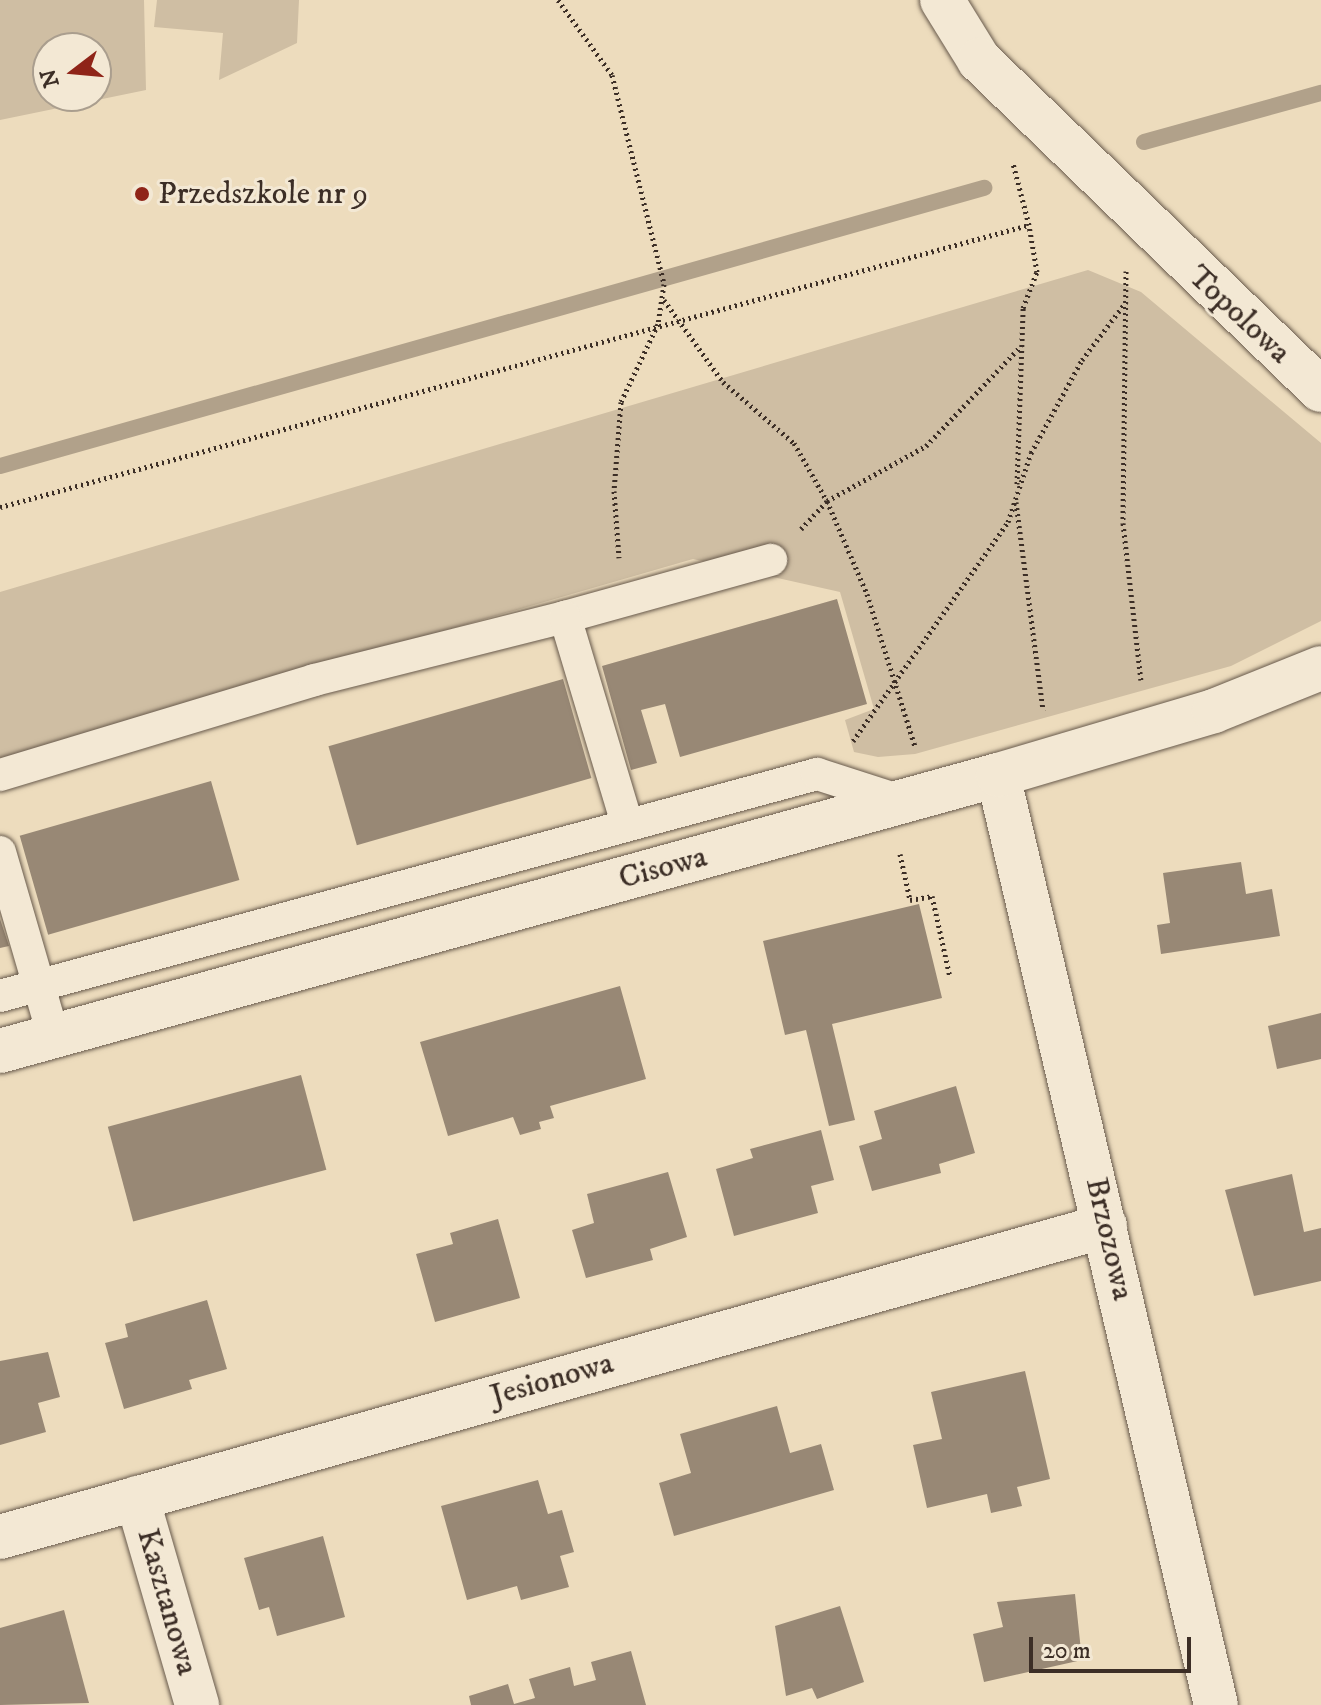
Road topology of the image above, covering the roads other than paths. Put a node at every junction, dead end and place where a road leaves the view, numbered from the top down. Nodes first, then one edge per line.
1 (942, 0) edge
2 (1321, 390) edge
3 (771, 560) road end
4 (565, 617) junction
5 (1321, 668) edge
6 (0, 775) edge
7 (998, 775) junction
8 (904, 802) junction
9 (627, 824) junction
10 (0, 852) edge
11 (38, 985) junction
12 (0, 996) edge
13 (53, 1035) junction
14 (0, 1051) edge
15 (1105, 1226) junction
16 (137, 1498) junction
17 (0, 1537) edge
18 (197, 1705) edge
19 (1216, 1705) edge

1 - 2 street, Topolowa
3 - 4 lane
4 - 6 lane
4 - 9 lane
5 - 7 street, Cisowa
7 - 8 street, Cisowa
7 - 15 street, Brzozowa
8 - 9 lane
8 - 13 street, Cisowa
9 - 11 lane
10 - 11 lane
11 - 12 lane
11 - 13 lane
13 - 14 street, Cisowa
15 - 16 street, Jesionowa
15 - 19 street, Brzozowa
16 - 17 street, Jesionowa
16 - 18 street, Kasztanowa

